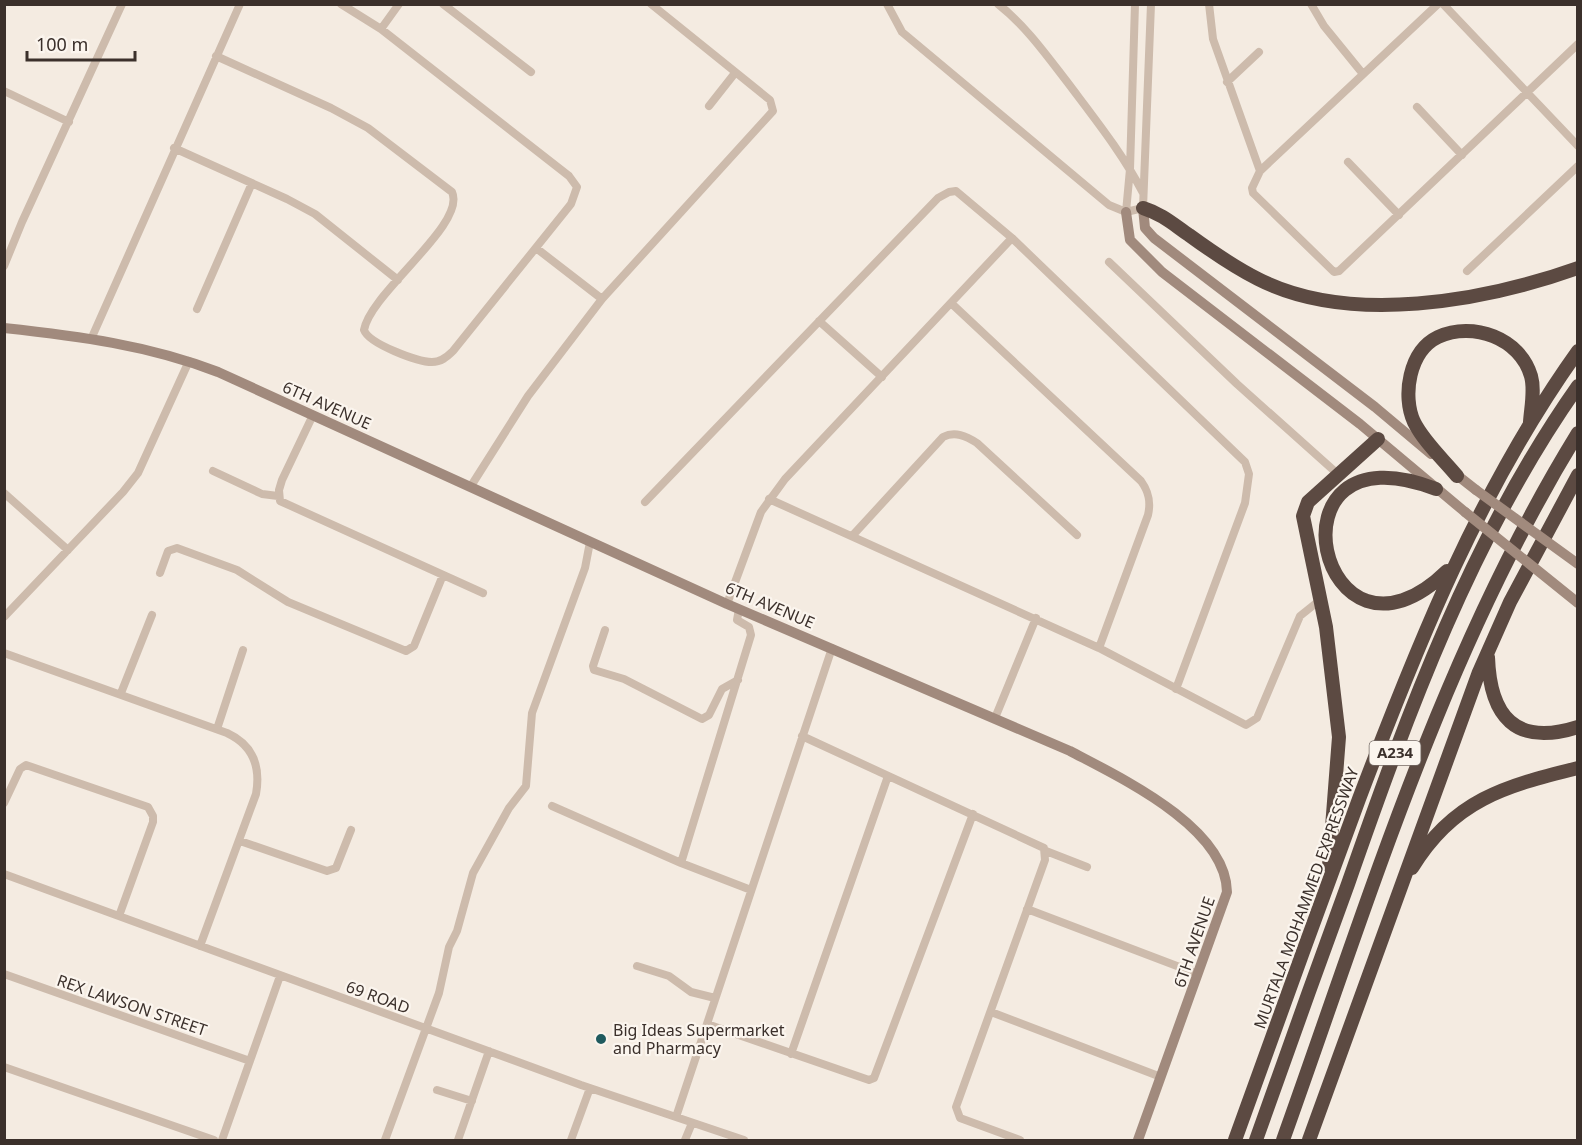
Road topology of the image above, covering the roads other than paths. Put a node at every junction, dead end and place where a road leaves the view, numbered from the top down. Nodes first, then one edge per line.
1 (122, 4) edge
2 (240, 4) edge
3 (341, 4) edge
4 (399, 4) edge
5 (443, 4) edge
6 (651, 4) edge
7 (887, 4) edge
8 (998, 4) edge
9 (1007, 4) edge
10 (1135, 4) edge
11 (1151, 4) edge
12 (1209, 4) edge
13 (1311, 4) edge
14 (1438, 4) edge
15 (1443, 4) edge
16 (1010, 13) junction
17 (381, 29) junction
18 (1578, 44) edge
19 (1258, 52) dead end
20 (216, 56) junction
21 (531, 72) dead end
22 (735, 73) junction
23 (1363, 74) junction
24 (1227, 82) junction
25 (4, 91) edge
26 (1526, 92) junction
27 (709, 106) dead end
28 (1416, 107) dead end
29 (69, 122) junction
30 (1578, 146) edge
31 (174, 148) junction
32 (1462, 154) junction
33 (1348, 162) dead end
34 (1578, 166) edge
35 (1130, 169) junction
36 (1260, 171) junction
37 (252, 183) junction
38 (1143, 201) junction
39 (1126, 212) junction
40 (1399, 215) junction
41 (1012, 238) junction
42 (536, 248) junction
43 (1109, 262) dead end
44 (4, 266) edge
45 (1578, 268) edge
46 (1467, 271) dead end
47 (398, 280) junction
48 (602, 298) junction
49 (951, 303) junction
50 (197, 309) dead end
51 (819, 321) junction
52 (4, 328) edge
53 (92, 337) junction
54 (1578, 351) edge
55 (189, 361) junction
56 (882, 377) junction
57 (1578, 386) edge
58 (313, 414) junction
59 (1529, 426) junction
60 (1578, 433) edge
61 (1378, 439) junction
62 (213, 471) dead end
63 (1340, 476) junction
64 (1457, 476) junction
65 (1576, 480) edge
66 (471, 486) junction
67 (1436, 489) junction
68 (4, 493) edge
69 (278, 496) junction
70 (769, 499) junction
71 (645, 502) dead end
72 (853, 535) junction
73 (1077, 535) dead end
74 (590, 542) junction
75 (68, 550) junction
76 (1455, 563) junction
77 (1578, 564) edge
78 (160, 573) dead end
79 (443, 575) junction
80 (483, 593) dead end
81 (1320, 600) junction
82 (1578, 603) edge
83 (727, 604) junction
84 (739, 609) junction
85 (152, 615) dead end
86 (4, 617) edge
87 (1036, 618) junction
88 (605, 630) dead end
89 (832, 648) junction
90 (1099, 648) junction
91 (243, 650) dead end
92 (1488, 652) junction
93 (4, 653) edge
94 (738, 680) junction
95 (1176, 689) junction
96 (121, 693) junction
97 (995, 718) junction
98 (1578, 727) edge
99 (216, 729) junction
100 (802, 736) junction
101 (1578, 768) edge
102 (888, 776) junction
103 (4, 804) edge
104 (552, 806) dead end
105 (973, 814) junction
106 (351, 830) dead end
107 (240, 841) junction
108 (1046, 851) junction
109 (681, 863) junction
110 (1087, 867) dead end
111 (4, 874) edge
112 (1328, 885) junction
113 (751, 890) junction
114 (1398, 890) junction
115 (1027, 909) junction
116 (119, 916) junction
117 (200, 946) junction
118 (637, 966) dead end
119 (4, 974) edge
120 (1198, 974) junction
121 (280, 976) junction
122 (715, 998) junction
123 (991, 1012) junction
124 (707, 1024) junction
125 (425, 1028) junction
126 (489, 1051) junction
127 (790, 1054) junction
128 (250, 1061) junction
129 (4, 1067) edge
130 (1161, 1077) junction
131 (590, 1088) junction
132 (437, 1090) dead end
133 (472, 1101) junction
134 (676, 1117) junction
135 (692, 1123) junction
136 (214, 1140) edge
137 (222, 1140) edge
138 (384, 1140) edge
139 (458, 1140) edge
140 (571, 1140) edge
141 (686, 1140) edge
142 (744, 1140) edge
143 (1020, 1140) edge
144 (1138, 1140) edge
145 (1235, 1140) edge
146 (1256, 1140) edge
147 (1283, 1140) edge
148 (1309, 1140) edge

1 - 29 street
2 - 20 street
3 - 17 street
4 - 17 street
5 - 21 street
6 - 22 street
7 - 39 street
8 - 16 street
9 - 16 street
10 - 35 street
11 - 38 street
12 - 24 street
13 - 23 street
14 - 23 street
15 - 26 street
16 - 35 street
17 - 42 street
18 - 26 street
19 - 24 street
20 - 31 street
20 - 47 street
22 - 27 street
22 - 48 street
23 - 36 street
24 - 36 street
25 - 29 street
26 - 30 street
26 - 32 street
28 - 32 street
29 - 44 street
31 - 37 street
31 - 53 street
32 - 40 street
33 - 40 street
34 - 46 street
35 - 38 street
35 - 39 street
36 - 40 street
37 - 47 street
37 - 50 street
38 - 39 street
38 - 45 highway
38 - 64 street
39 - 61 street
41 - 49 street
41 - 51 street
41 - 95 street
42 - 47 street
42 - 48 street
43 - 63 street
48 - 66 street
49 - 56 street
49 - 90 street
51 - 56 street
51 - 71 street
52 - 53 street, 6TH AVENUE
53 - 55 street, 6TH AVENUE
54 - 59 highway, MURTALA MOHAMMED EXPRESSWAY
55 - 58 street, 6TH AVENUE
55 - 75 street
56 - 70 street
57 - 146 highway, MURTALA MOHAMMED EXPRESSWAY / A234
58 - 66 street, 6TH AVENUE
58 - 69 street
59 - 64 highway
59 - 76 highway, MURTALA MOHAMMED EXPRESSWAY
60 - 147 highway, A234
61 - 63 highway
61 - 67 street
62 - 69 street
63 - 81 highway
64 - 77 street, bridge
65 - 92 highway
66 - 74 street, 6TH AVENUE
67 - 76 highway
67 - 82 street, bridge
68 - 75 street
69 - 79 street
70 - 72 street
70 - 83 street
72 - 73 street
72 - 87 street
74 - 83 street, 6TH AVENUE
74 - 125 street
75 - 86 street
76 - 112 highway, MURTALA MOHAMMED EXPRESSWAY
78 - 79 street
79 - 80 street
81 - 95 street
81 - 112 highway
83 - 84 street, 6TH AVENUE
84 - 89 street, 6TH AVENUE
84 - 94 street
85 - 96 street
87 - 90 street
87 - 97 street
88 - 94 street
89 - 97 street, 6TH AVENUE
89 - 100 street
90 - 95 street
91 - 99 street
92 - 98 highway
92 - 114 highway
93 - 96 street
94 - 109 street
96 - 99 street
97 - 120 street, 6TH AVENUE
99 - 107 street
100 - 102 street
100 - 113 street
101 - 114 highway
102 - 105 street
102 - 127 street
103 - 116 street
104 - 109 street
105 - 108 street
105 - 127 street
106 - 107 street
107 - 117 street
108 - 110 street
108 - 115 street
109 - 113 street
111 - 116 street, 69 ROAD
112 - 145 highway, MURTALA MOHAMMED EXPRESSWAY
113 - 122 street
114 - 148 highway
115 - 120 street
115 - 123 street
116 - 117 street, 69 ROAD
117 - 121 street, 69 ROAD
118 - 122 street
119 - 128 street, REX LAWSON STREET
120 - 130 street, 6TH AVENUE
121 - 125 street, 69 ROAD
121 - 128 street
122 - 124 street
123 - 130 street
123 - 143 street
124 - 127 street
124 - 134 street
125 - 126 street, 69 ROAD
125 - 138 street
126 - 131 street, 69 ROAD
126 - 133 street
128 - 137 street
129 - 136 street
130 - 144 street, 6TH AVENUE
131 - 134 street, 69 ROAD
131 - 140 street
132 - 133 street
133 - 139 street
134 - 135 street, 69 ROAD
135 - 141 street
135 - 142 street, 69 ROAD

